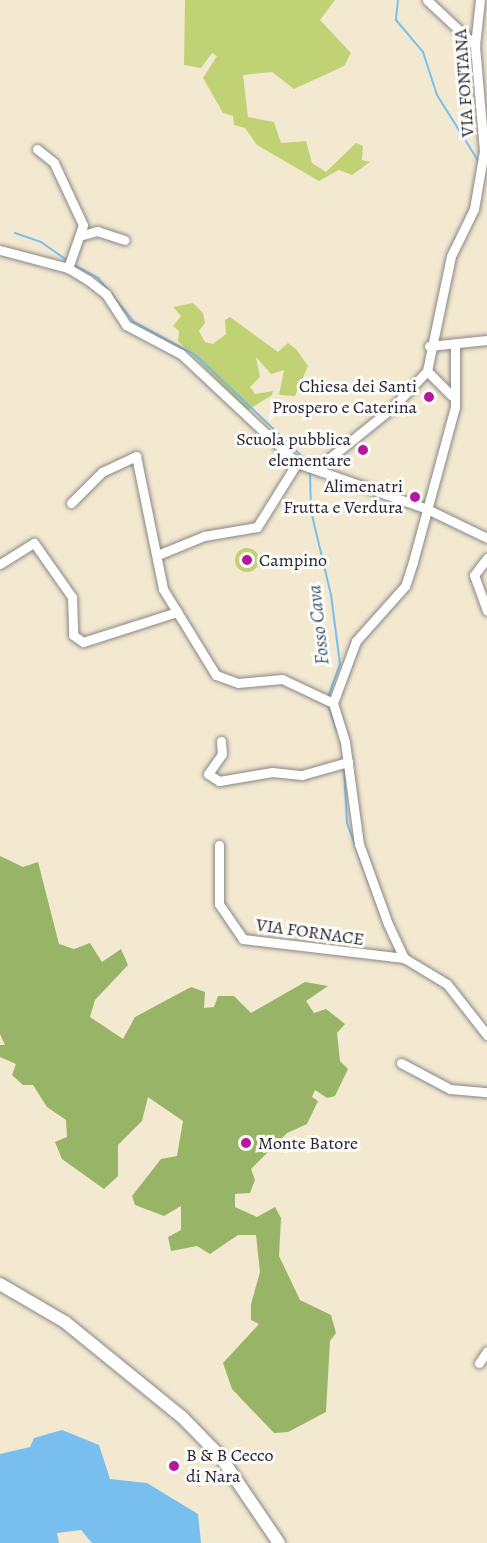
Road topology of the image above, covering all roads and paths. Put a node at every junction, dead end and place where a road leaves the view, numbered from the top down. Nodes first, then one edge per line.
1 (427, 0) edge
2 (480, 0) edge
3 (475, 45) junction
4 (37, 149) dead end
5 (483, 161) edge
6 (83, 235) junction
7 (125, 240) dead end
8 (0, 250) edge
9 (69, 263) junction
10 (487, 340) edge
11 (429, 346) junction
12 (455, 346) junction
13 (427, 371) junction
14 (452, 396) junction
15 (308, 467) junction
16 (71, 503) dead end
17 (425, 508) junction
18 (487, 538) edge
19 (160, 554) junction
20 (487, 558) edge
21 (0, 564) edge
22 (487, 611) edge
23 (177, 612) junction
24 (330, 701) junction
25 (221, 741) dead end
26 (345, 763) junction
27 (219, 845) dead end
28 (402, 958) junction
29 (487, 1035) edge
30 (401, 1063) dead end
31 (487, 1092) edge
32 (0, 1284) edge
33 (487, 1352) edge
34 (479, 1363) dead end
35 (279, 1543) edge

1 - 3 street
2 - 3 street, VIA FONTANA
3 - 5 street, VIA FONTANA
4 - 6 street
5 - 11 street, VIA FONTANA
6 - 7 street
6 - 9 street
8 - 9 street
9 - 15 street
10 - 12 street
11 - 12 street
11 - 13 street, VIA FONTANA
12 - 14 street
13 - 14 street
13 - 15 street
14 - 17 street
15 - 17 street
15 - 19 street
16 - 19 street
17 - 18 street
17 - 24 street
19 - 23 street
20 - 22 street
21 - 23 street
23 - 24 street
24 - 26 street
25 - 26 street
26 - 28 street
27 - 28 street, VIA FORNACE
28 - 29 street
30 - 31 street
32 - 35 main road
33 - 34 street

